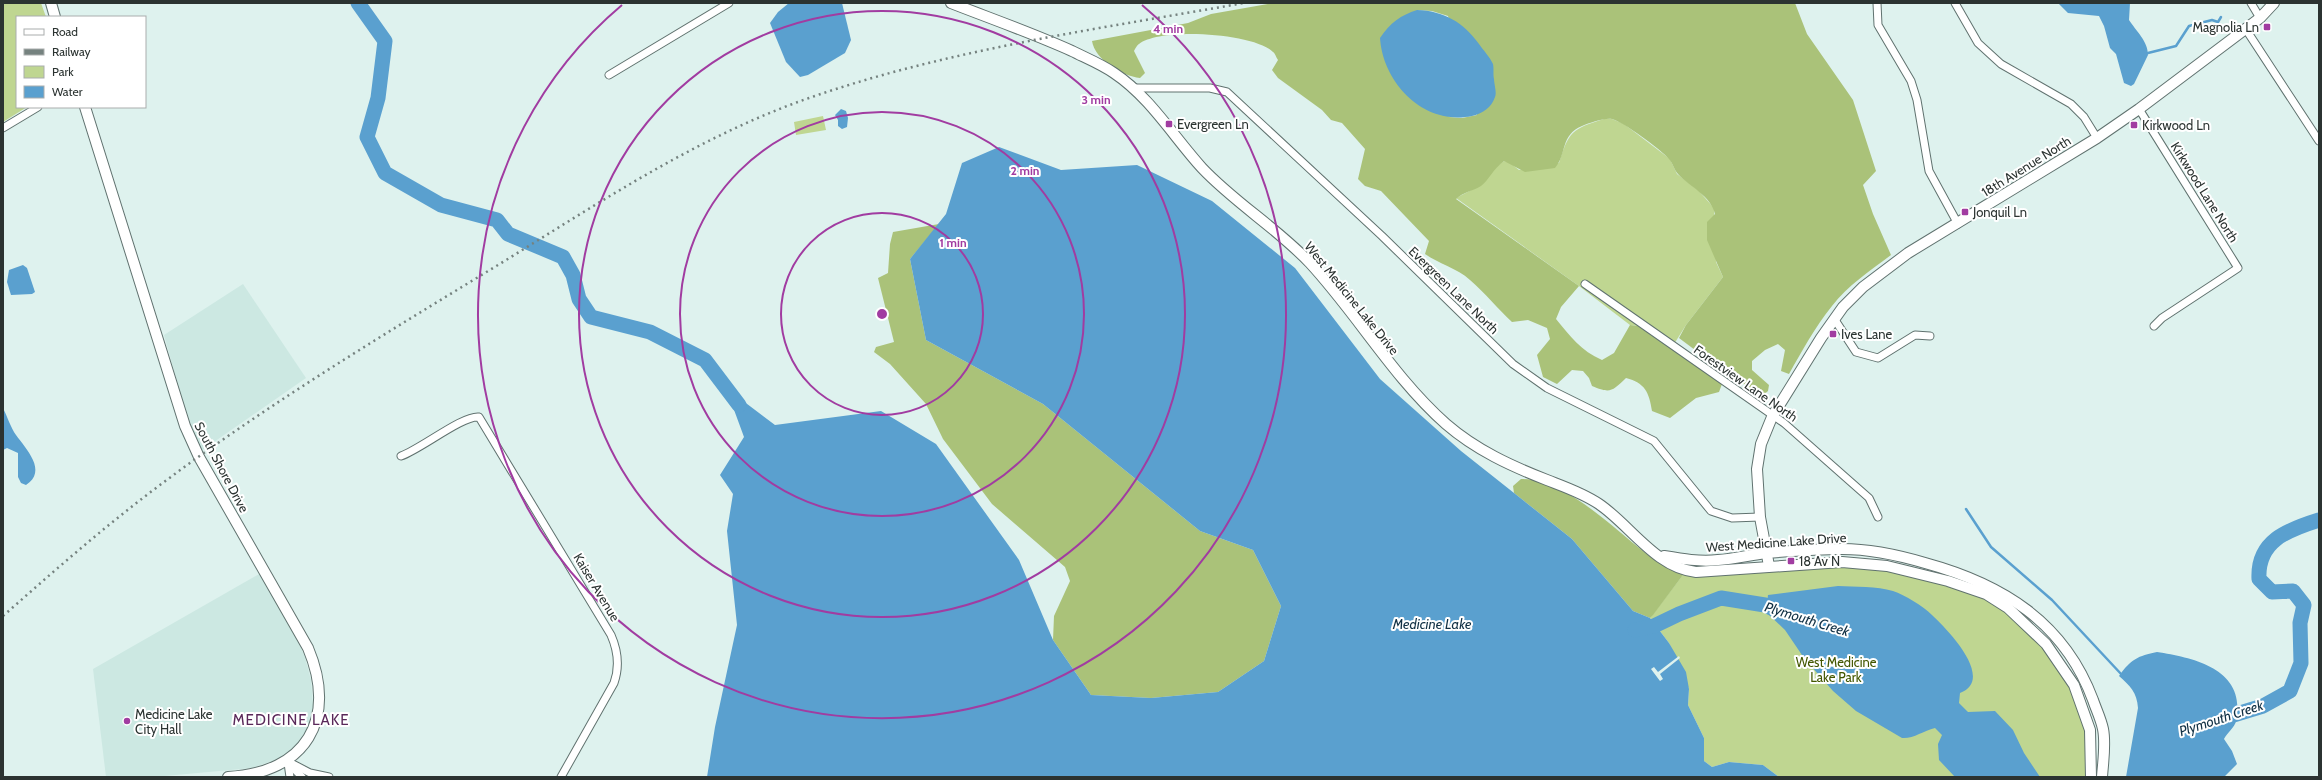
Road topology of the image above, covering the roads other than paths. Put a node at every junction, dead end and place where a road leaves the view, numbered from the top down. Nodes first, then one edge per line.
1 (51, 3) edge
2 (729, 3) edge
3 (951, 3) edge
4 (1877, 3) edge
5 (1955, 3) edge
6 (2251, 3) edge
7 (2274, 3) edge
8 (55, 16) edge
9 (2260, 18) junction
10 (2245, 28) junction
11 (609, 75) dead end
12 (1134, 88) junction
13 (36, 108) edge
14 (85, 108) edge
15 (2139, 109) junction
16 (3, 128) edge
17 (2097, 138) junction
18 (2319, 141) edge
19 (1958, 224) junction
20 (1585, 284) dead end
21 (1835, 320) junction
22 (2154, 326) dead end
23 (1930, 336) dead end
24 (1772, 417) junction
25 (401, 456) dead end
26 (1760, 517) junction
27 (1878, 517) dead end
28 (1766, 553) junction
29 (1658, 555) junction
30 (1768, 566) junction
31 (287, 761) junction
32 (228, 777) edge
33 (290, 777) edge
34 (302, 777) edge
35 (329, 777) edge
36 (561, 777) edge
37 (2091, 777) edge
38 (2102, 777) edge

1 - 8 street
2 - 11 street
3 - 12 street, West Medicine Lake Drive
4 - 19 street
5 - 17 street
6 - 9 street
7 - 9 street, 18th Avenue North
9 - 10 street, 18th Avenue North
10 - 15 street, 18th Avenue North
10 - 18 street
12 - 26 street, Evergreen Lane North
12 - 29 street, West Medicine Lake Drive
13 - 16 street
14 - 31 street, South Shore Drive
15 - 17 street, 18th Avenue North
15 - 22 street, Kirkwood Lane North
17 - 19 street, 18th Avenue North
19 - 21 street, 18th Avenue North
20 - 24 street, Forestview Lane North
21 - 23 street
21 - 24 street, 18th Avenue North
24 - 26 street, 18th Avenue North
24 - 27 street, Forestview Lane North
25 - 36 street, Kaiser Avenue
26 - 28 street, 18th Avenue North
28 - 29 street, West Medicine Lake Drive
28 - 30 street, 18th Avenue North
28 - 38 street, West Medicine Lake Drive
29 - 30 street, West Medicine Lake Drive
30 - 37 street, West Medicine Lake Drive
31 - 32 street, South Shore Drive
31 - 33 street
31 - 34 street
31 - 35 street

